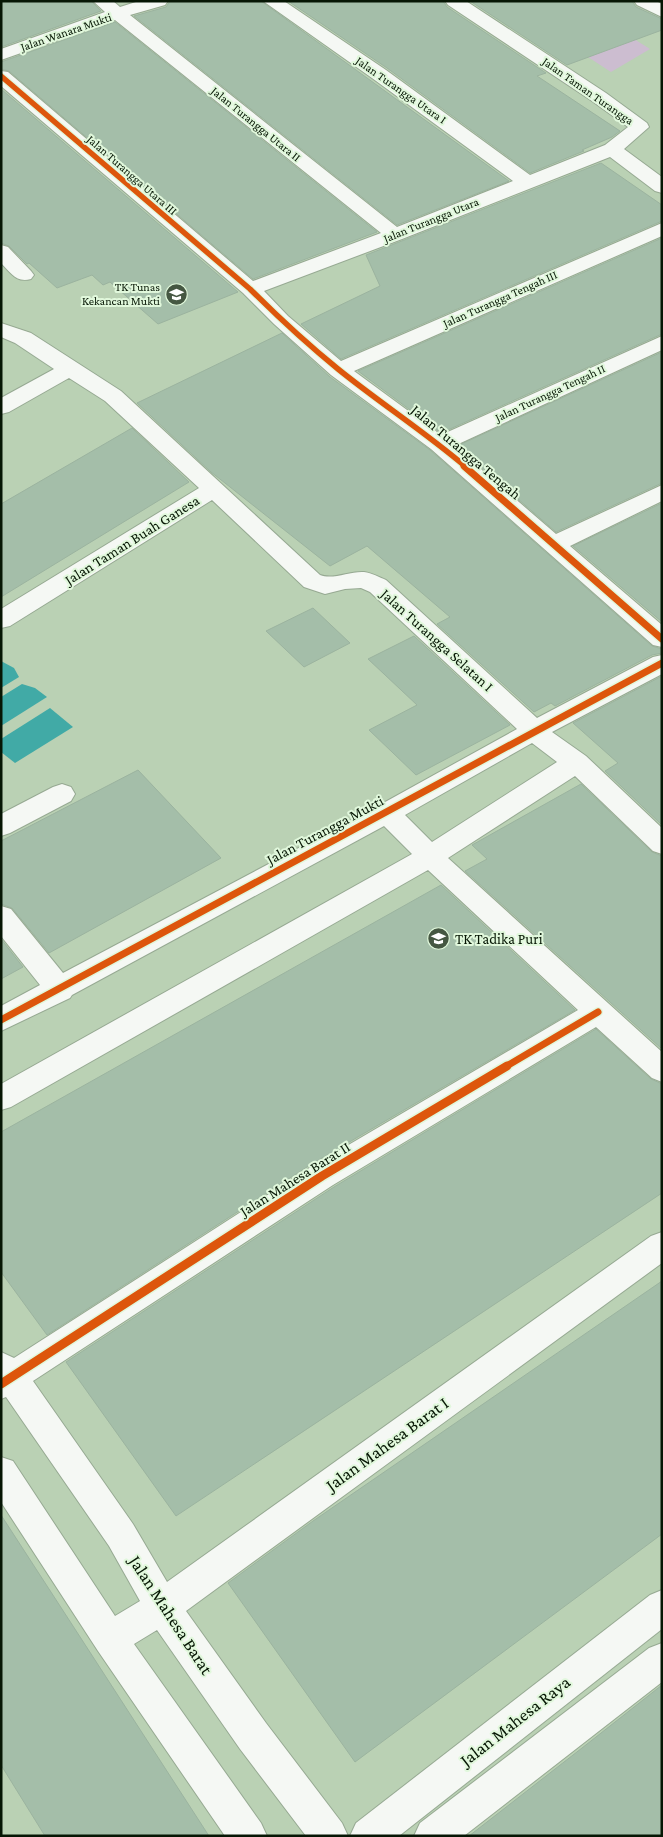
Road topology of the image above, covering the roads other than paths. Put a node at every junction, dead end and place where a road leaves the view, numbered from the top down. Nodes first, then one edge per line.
1 (102, 1) edge
2 (159, 1) edge
3 (272, 1) edge
4 (454, 1) edge
5 (643, 1) edge
6 (662, 12) edge
7 (118, 13) junction
8 (1, 55) edge
9 (1, 76) edge
10 (612, 149) junction
11 (527, 182) junction
12 (662, 187) edge
13 (662, 229) edge
14 (395, 235) junction
15 (1, 252) edge
16 (24, 274) dead end
17 (250, 289) junction
18 (1, 329) edge
19 (662, 342) edge
20 (69, 369) junction
21 (339, 370) junction
22 (1, 407) edge
23 (439, 444) junction
24 (214, 489) junction
25 (662, 492) edge
26 (553, 545) junction
27 (1, 620) edge
28 (662, 639) edge
29 (662, 663) edge
30 (535, 730) junction
31 (577, 763) junction
32 (62, 794) dead end
33 (387, 813) junction
34 (1, 826) edge
35 (662, 844) edge
36 (430, 856) junction
37 (1, 916) edge
38 (60, 990) junction
39 (598, 1012) junction
40 (1, 1020) edge
41 (662, 1070) edge
42 (1, 1098) edge
43 (662, 1245) edge
44 (4, 1376) edge
45 (1, 1472) edge
46 (162, 1607) junction
47 (662, 1607) edge
48 (110, 1639) junction
49 (662, 1660) edge
50 (542, 1700) junction
51 (567, 1732) junction
52 (248, 1836) edge
53 (328, 1836) edge
54 (369, 1836) edge
55 (433, 1836) edge

1 - 7 street, Jalan Turangga Utara II
2 - 7 street, Jalan Wanara Mukti
3 - 11 street, Jalan Turangga Utara I
4 - 10 street, Jalan Taman Turangga
5 - 6 street
7 - 8 street, Jalan Wanara Mukti
7 - 14 street, Jalan Turangga Utara II
9 - 17 street, Jalan Turangga Utara III
10 - 11 street, Jalan Turangga Utara
10 - 12 street
11 - 14 street, Jalan Turangga Utara
13 - 21 street, Jalan Turangga Tengah III
14 - 17 street, Jalan Turangga Utara
15 - 16 street
17 - 21 street, Jalan Turangga Tengah
18 - 20 street, Jalan Taman Buah Ganesa
19 - 23 street, Jalan Turangga Tengah II
20 - 22 street
20 - 24 street, Jalan Taman Buah Ganesa
21 - 23 street, Jalan Turangga Tengah
23 - 26 street, Jalan Turangga Tengah
24 - 27 street, Jalan Taman Buah Ganesa
24 - 30 street, Jalan Turangga Selatan I
25 - 26 street
26 - 28 street, Jalan Turangga Tengah
29 - 30 street, Jalan Turangga Mukti
30 - 31 street, Jalan Turangga Selatan I
30 - 33 street, Jalan Turangga Mukti
31 - 35 street, Jalan Turangga Selatan I
31 - 36 street
32 - 34 street
33 - 36 street
33 - 38 street, Jalan Turangga Mukti
36 - 39 street
36 - 42 street
37 - 38 street
38 - 40 street, Jalan Turangga Mukti
39 - 41 street
39 - 44 street, Jalan Mahesa Barat II
43 - 46 street, Jalan Mahesa Barat I
44 - 46 street, Jalan Mahesa Barat
45 - 48 street
46 - 48 street, Jalan Mahesa Barat I
46 - 53 street, Jalan Mahesa Barat
47 - 50 street, Jalan Mahesa Raya
48 - 52 street
49 - 51 street
50 - 51 street
50 - 54 street, Jalan Mahesa Raya
51 - 55 street

